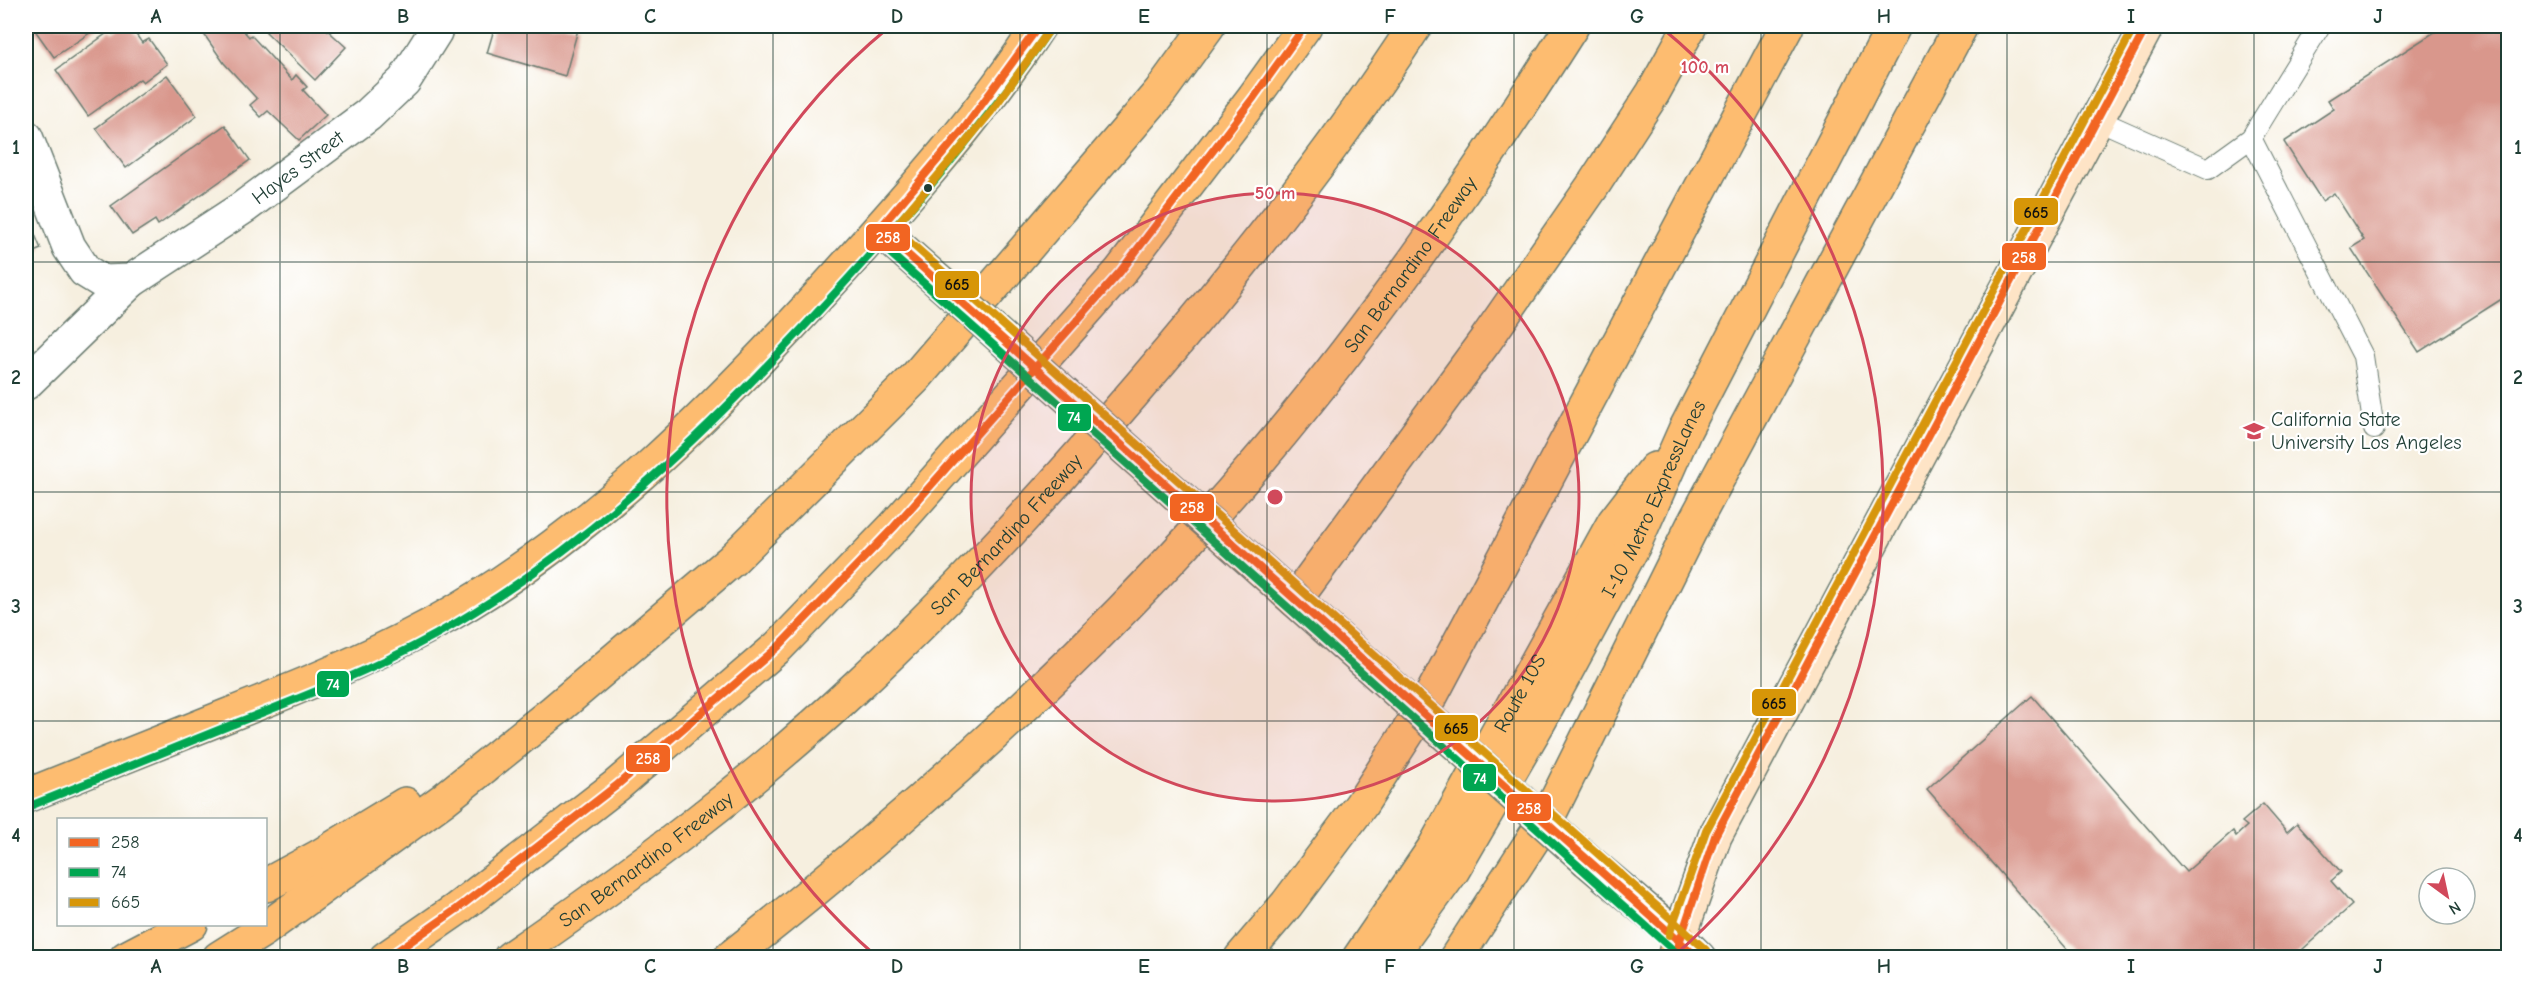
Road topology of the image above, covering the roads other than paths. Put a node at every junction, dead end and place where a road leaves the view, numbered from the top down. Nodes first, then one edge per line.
1 (437, 26) edge
2 (1039, 26) edge
3 (1208, 26) edge
4 (1305, 26) edge
5 (1415, 26) edge
6 (1572, 26) edge
7 (1690, 26) edge
8 (1787, 26) edge
9 (1894, 26) edge
10 (1961, 26) edge
11 (2147, 26) edge
12 (2320, 26) edge
13 (2096, 119) junction
14 (26, 137) edge
15 (2251, 138) junction
16 (879, 229) junction
17 (117, 281) junction
18 (26, 383) edge
19 (2374, 429) dead end
20 (1685, 430) junction
21 (1294, 600) junction
22 (554, 711) junction
23 (26, 796) edge
24 (267, 884) edge
25 (187, 926) edge
26 (1684, 951) edge
27 (126, 957) edge
28 (219, 957) edge
29 (386, 957) edge
30 (510, 957) edge
31 (730, 957) edge
32 (1241, 957) edge
33 (1359, 957) edge
34 (1389, 957) edge
35 (1456, 957) edge

1 - 17 street, Hayes Street
2 - 16 main road
3 - 22 main road
4 - 29 main road
5 - 30 main road, San Bernardino Freeway
6 - 31 main road, San Bernardino Freeway
7 - 21 main road
8 - 32 main road
9 - 20 main road, I-10 Metro ExpressLanes
10 - 35 main road
11 - 13 main road
12 - 15 lane
13 - 15 lane
13 - 26 main road
14 - 17 street
15 - 19 lane
16 - 21 main road, bridge
16 - 23 main road
17 - 18 street, Hayes Street
20 - 33 main road, Route 10S
20 - 34 main road, I-10 Metro ExpressLanes
21 - 26 main road, bridge
22 - 24 main road
22 - 28 main road
25 - 27 main road

